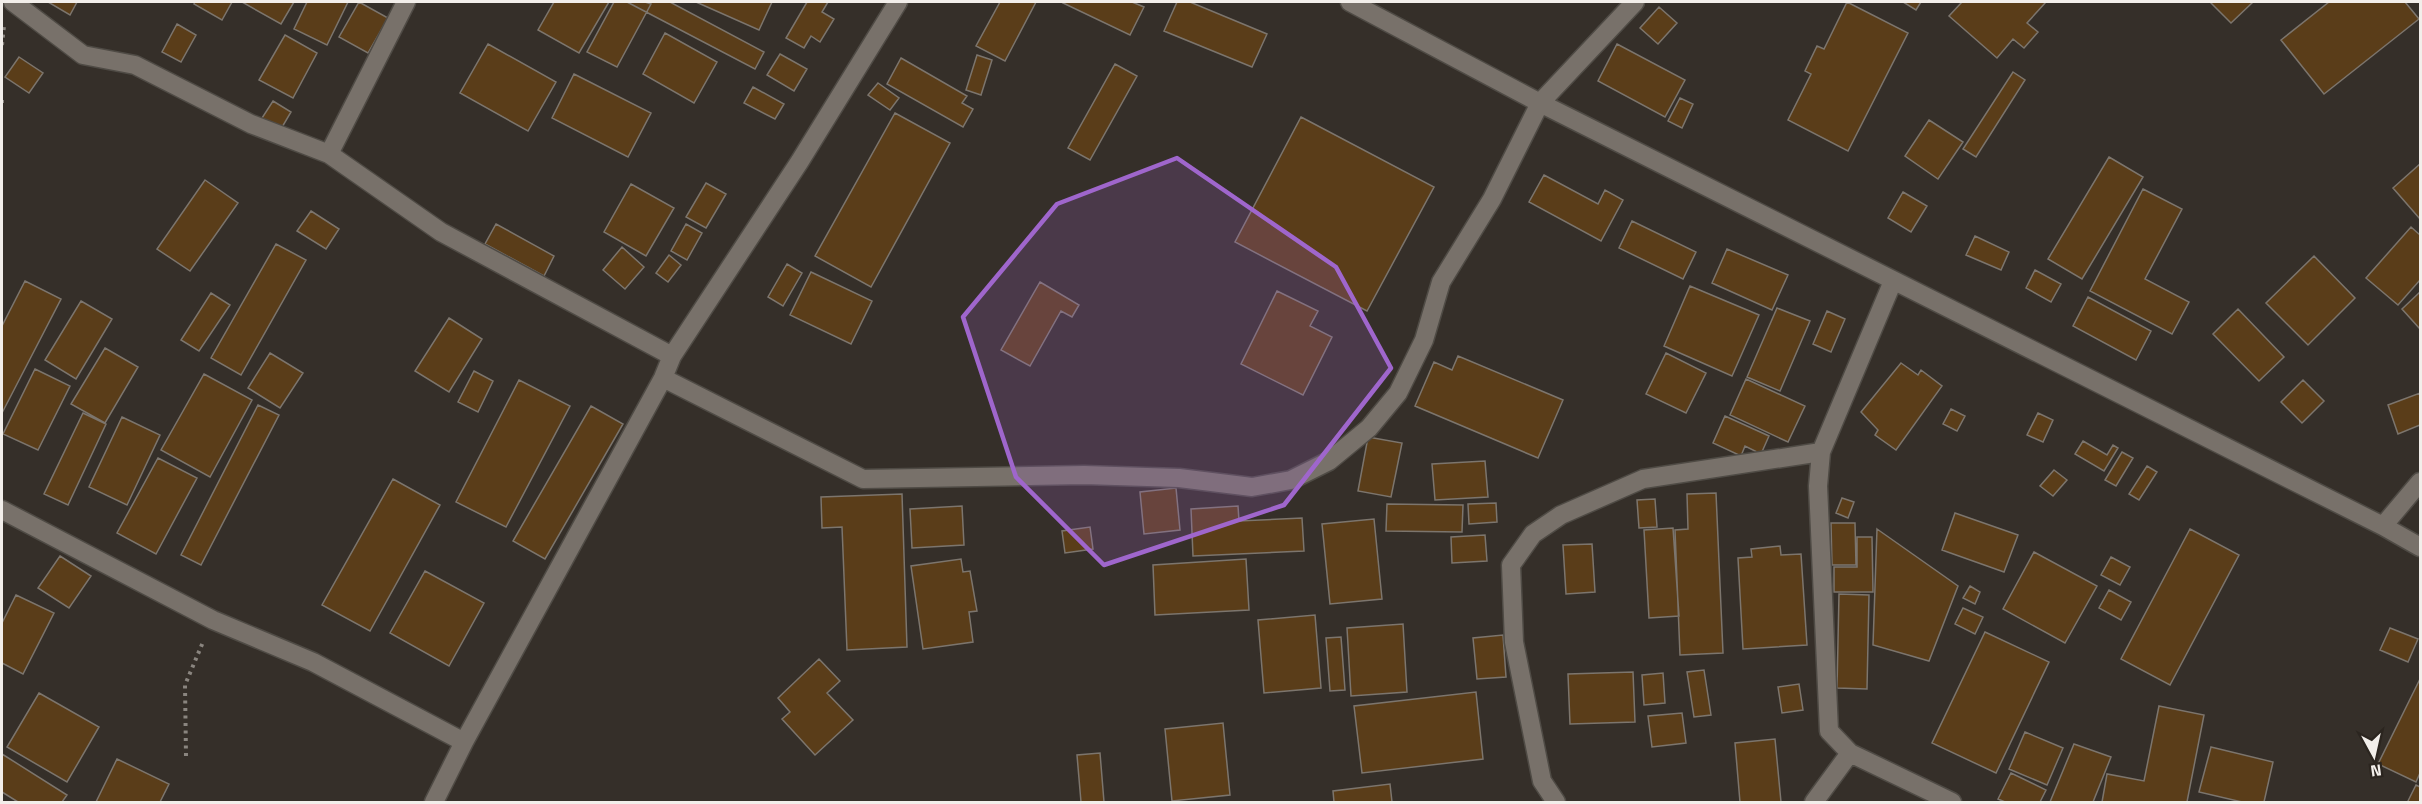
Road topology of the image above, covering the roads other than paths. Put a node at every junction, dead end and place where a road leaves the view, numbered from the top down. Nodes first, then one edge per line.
1 (13, 2) edge
2 (406, 2) edge
3 (898, 2) edge
4 (1635, 2) edge
5 (1359, 4) edge
6 (1540, 103) junction
7 (329, 154) junction
8 (1893, 281) junction
9 (672, 356) junction
10 (663, 378) junction
11 (1821, 452) junction
12 (2421, 482) edge
13 (2, 510) edge
14 (2383, 526) junction
15 (2421, 547) edge
16 (464, 742) junction
17 (1850, 753) junction
18 (434, 802) edge
19 (1556, 802) edge
20 (1814, 802) edge
21 (1952, 802) edge

1 - 7 street
2 - 7 street
3 - 9 street
4 - 6 street
5 - 6 street
6 - 8 street
6 - 10 street
7 - 9 street
8 - 11 street
8 - 14 street
9 - 10 street
10 - 16 street
11 - 17 street
11 - 19 street
12 - 14 street
13 - 16 street
14 - 15 street
16 - 18 street
17 - 20 street
17 - 21 street

